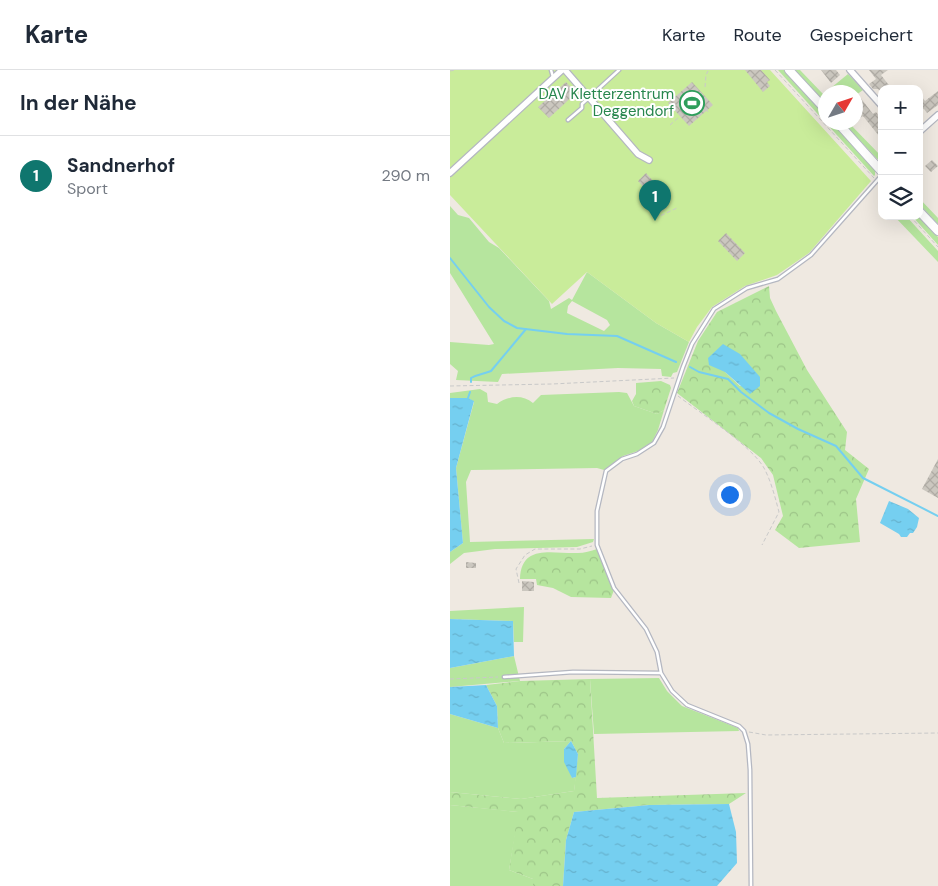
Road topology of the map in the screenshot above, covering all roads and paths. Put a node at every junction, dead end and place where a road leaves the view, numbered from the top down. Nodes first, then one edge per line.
1 (455, 70) edge
2 (551, 70) edge
3 (564, 70) edge
4 (618, 70) edge
5 (775, 70) edge
6 (789, 70) edge
7 (850, 70) edge
8 (450, 71) edge
9 (708, 71) dead end
10 (554, 78) junction
11 (705, 87) dead end
12 (589, 98) junction
13 (818, 101) edge
14 (878, 102) edge
15 (708, 106) dead end
16 (708, 112) dead end
17 (938, 115) edge
18 (678, 118) dead end
19 (568, 120) dead end
20 (670, 125) dead end
21 (844, 130) edge
22 (921, 130) edge
23 (649, 160) dead end
24 (878, 169) edge
25 (450, 173) edge
26 (881, 175) edge
27 (874, 178) dead end
28 (641, 201) dead end
29 (677, 208) dead end
30 (923, 215) edge
31 (914, 220) edge
32 (938, 231) edge
33 (938, 247) edge
34 (678, 377) junction
35 (450, 386) edge
36 (674, 394) junction
37 (597, 545) junction
38 (762, 545) dead end
39 (519, 584) dead end
40 (661, 673) junction
41 (504, 677) joint
42 (450, 679) edge
43 (744, 731) junction
44 (938, 733) edge
45 (751, 886) edge

1 - 8 path
2 - 10 lane
3 - 10 street
3 - 12 street
4 - 12 lane
5 - 27 path
6 - 13 main road
7 - 14 street
9 - 11 path
10 - 25 street
12 - 19 lane
12 - 23 street
15 - 16 path
17 - 22 street
18 - 20 path
21 - 24 main road
26 - 34 lane
28 - 29 path
30 - 32 main road
31 - 33 path
34 - 35 path
34 - 36 lane
36 - 37 lane
36 - 38 path
37 - 39 path
37 - 40 lane
40 - 41 lane
40 - 43 lane
41 - 42 path
43 - 44 path
43 - 45 lane

